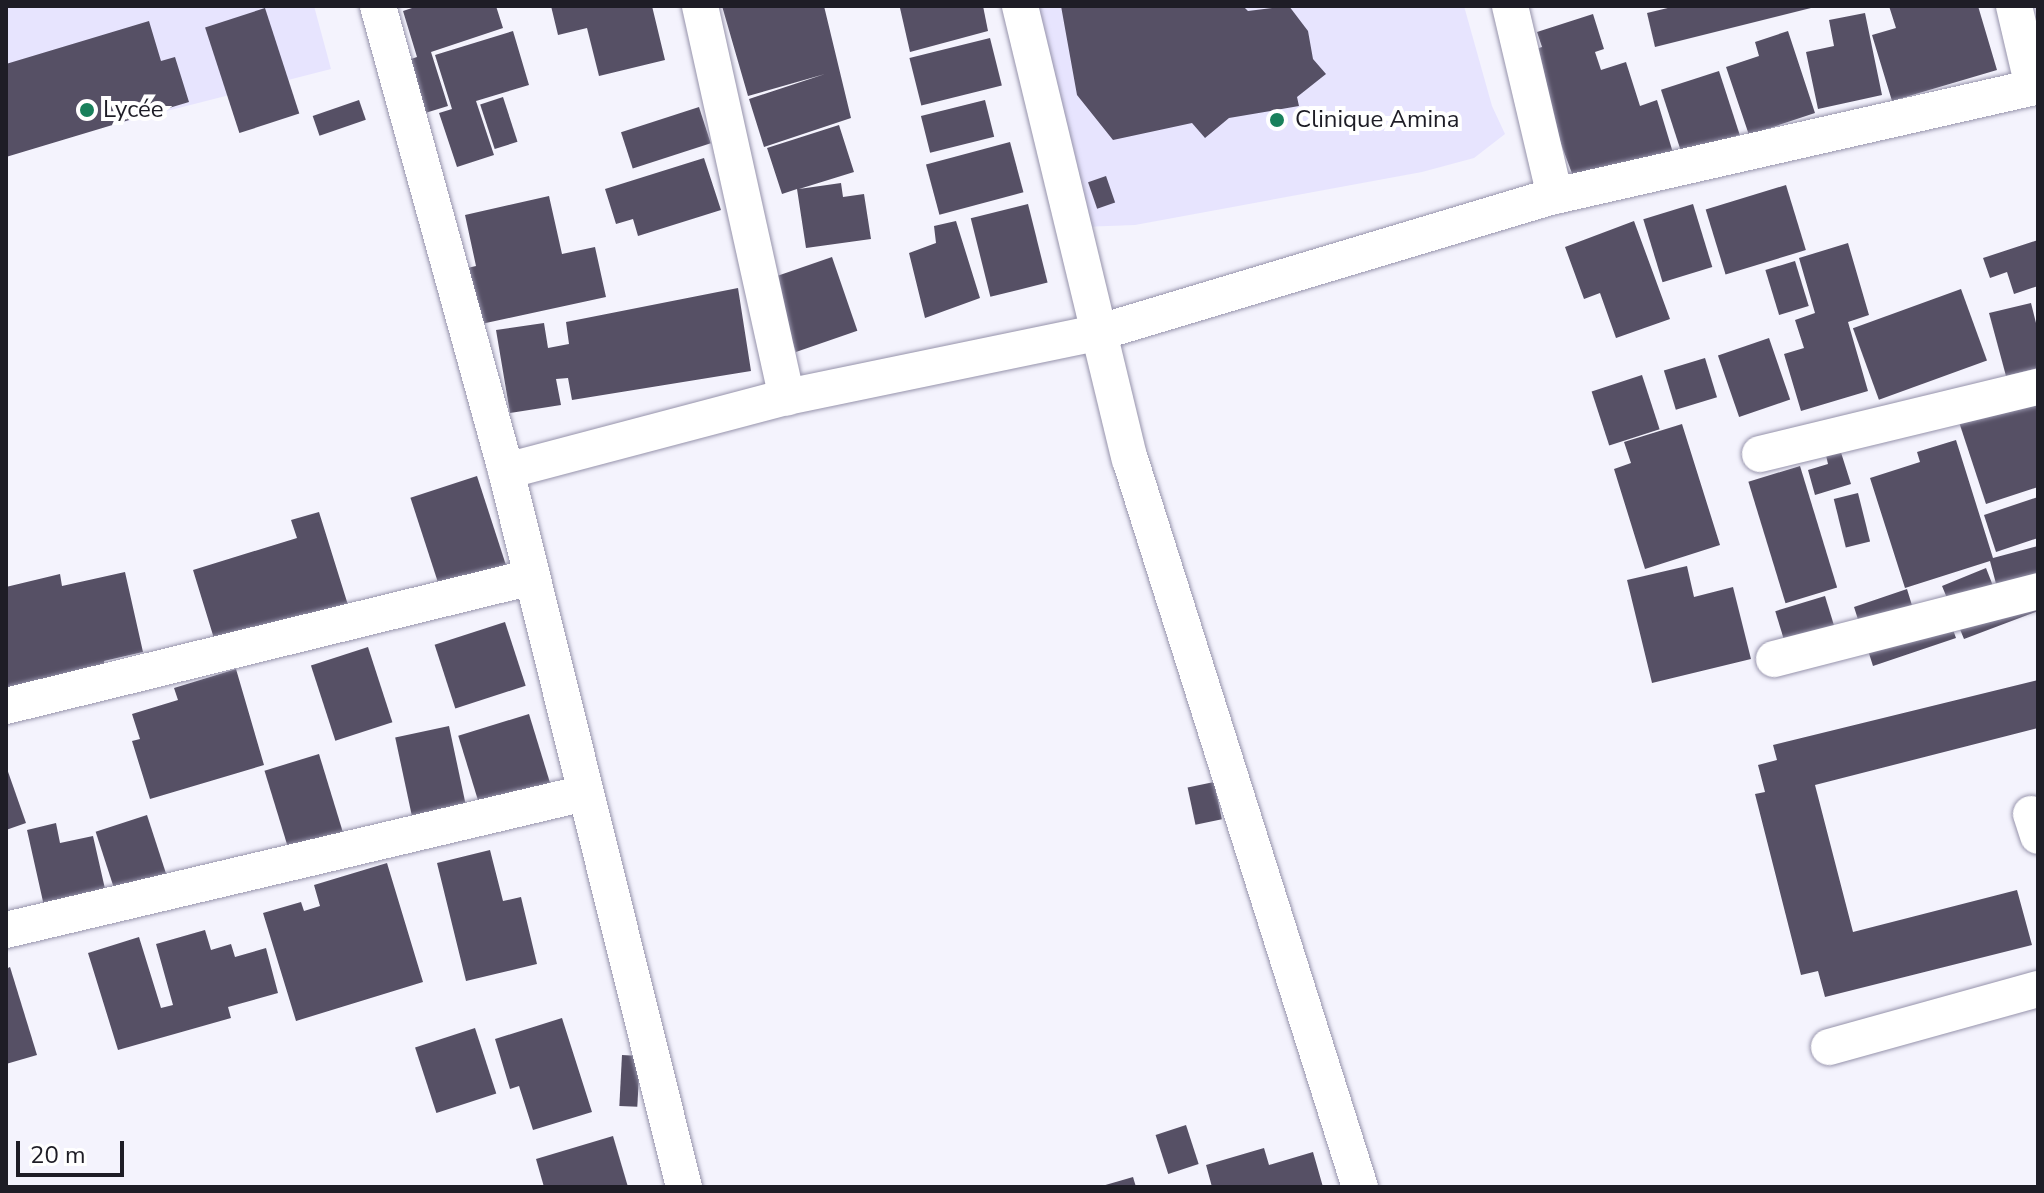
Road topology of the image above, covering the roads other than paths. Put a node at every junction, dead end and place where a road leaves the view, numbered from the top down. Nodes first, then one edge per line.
1 (378, 6) edge
2 (700, 6) edge
3 (1020, 6) edge
4 (1510, 6) edge
5 (2014, 6) edge
6 (2035, 87) edge
7 (1555, 196) junction
8 (1097, 333) junction
9 (2038, 387) edge
10 (787, 397) junction
11 (1760, 454) dead end
12 (506, 471) junction
13 (532, 577) junction
14 (2038, 591) edge
15 (1774, 659) dead end
16 (6, 706) edge
17 (585, 793) junction
18 (6, 930) edge
19 (2038, 989) edge
20 (1829, 1047) dead end
21 (684, 1187) edge
22 (1360, 1187) edge

1 - 12 street
2 - 10 street
3 - 8 street
4 - 7 street
5 - 6 street
6 - 7 street
7 - 8 street
8 - 10 street
8 - 22 street
9 - 11 street
10 - 12 street
12 - 13 street
13 - 16 street
13 - 17 street
14 - 15 street
17 - 18 street
17 - 21 street
19 - 20 street

